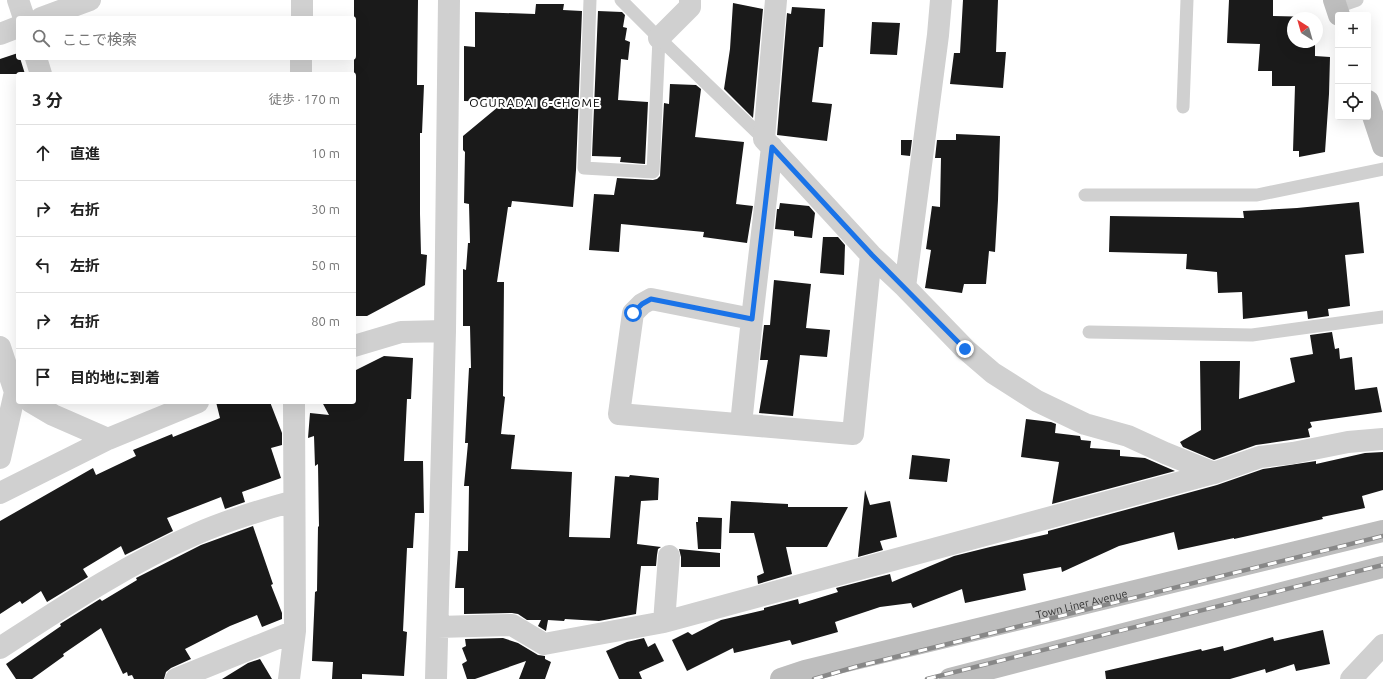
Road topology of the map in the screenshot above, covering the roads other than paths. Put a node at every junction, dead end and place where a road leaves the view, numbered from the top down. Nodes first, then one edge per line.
1 (18, 0) edge
2 (90, 0) edge
3 (302, 0) edge
4 (449, 0) edge
5 (590, 0) edge
6 (620, 0) edge
7 (690, 0) edge
8 (776, 0) edge
9 (941, 0) edge
10 (1187, 0) edge
11 (1357, 0) edge
12 (1337, 7) edge
13 (23, 16) edge
14 (46, 16) edge
15 (302, 16) edge
16 (16, 28) edge
17 (0, 34) edge
18 (659, 38) junction
19 (37, 60) edge
20 (301, 60) edge
21 (40, 72) edge
22 (301, 72) edge
23 (1183, 107) dead end
24 (1371, 110) edge
25 (768, 143) junction
26 (1383, 146) edge
27 (1383, 169) edge
28 (1085, 195) dead end
29 (872, 255) junction
30 (904, 287) junction
31 (1383, 317) edge
32 (752, 319) junction
33 (445, 331) junction
34 (1089, 332) dead end
35 (356, 345) edge
36 (0, 347) edge
37 (16, 384) edge
38 (18, 404) edge
39 (34, 404) edge
40 (193, 404) edge
41 (294, 404) edge
42 (741, 424) junction
43 (108, 439) junction
44 (1383, 439) edge
45 (0, 458) edge
46 (1214, 473) junction
47 (0, 493) edge
48 (294, 501) junction
49 (1383, 531) edge
50 (669, 556) dead end
51 (1383, 567) edge
52 (664, 622) junction
53 (438, 628) junction
54 (294, 631) junction
55 (1383, 645) edge
56 (0, 648) edge
57 (176, 679) edge
58 (289, 679) edge
59 (436, 679) edge
60 (781, 679) edge
61 (950, 679) edge
62 (1351, 679) edge

1 - 13 street
2 - 14 street
3 - 15 street
4 - 33 street
5 - 18 lane
6 - 18 lane
7 - 18 street
8 - 25 street
9 - 30 street
10 - 23 lane
11 - 12 lane
16 - 17 street
18 - 25 lane
19 - 21 street
20 - 22 street
24 - 26 street
25 - 29 street
25 - 32 street
27 - 28 lane
29 - 30 street
29 - 42 street
30 - 46 street
31 - 34 lane
32 - 42 street
32 - 42 street
33 - 35 street
33 - 53 street
36 - 37 street
38 - 45 street
39 - 43 street
40 - 43 street
41 - 48 street
43 - 47 street
44 - 46 street
46 - 52 street
48 - 54 street
48 - 56 street
49 - 60 street, Town Liner Avenue
50 - 52 street
51 - 61 street
52 - 53 street
53 - 59 street
54 - 57 street
54 - 58 street
55 - 62 street

